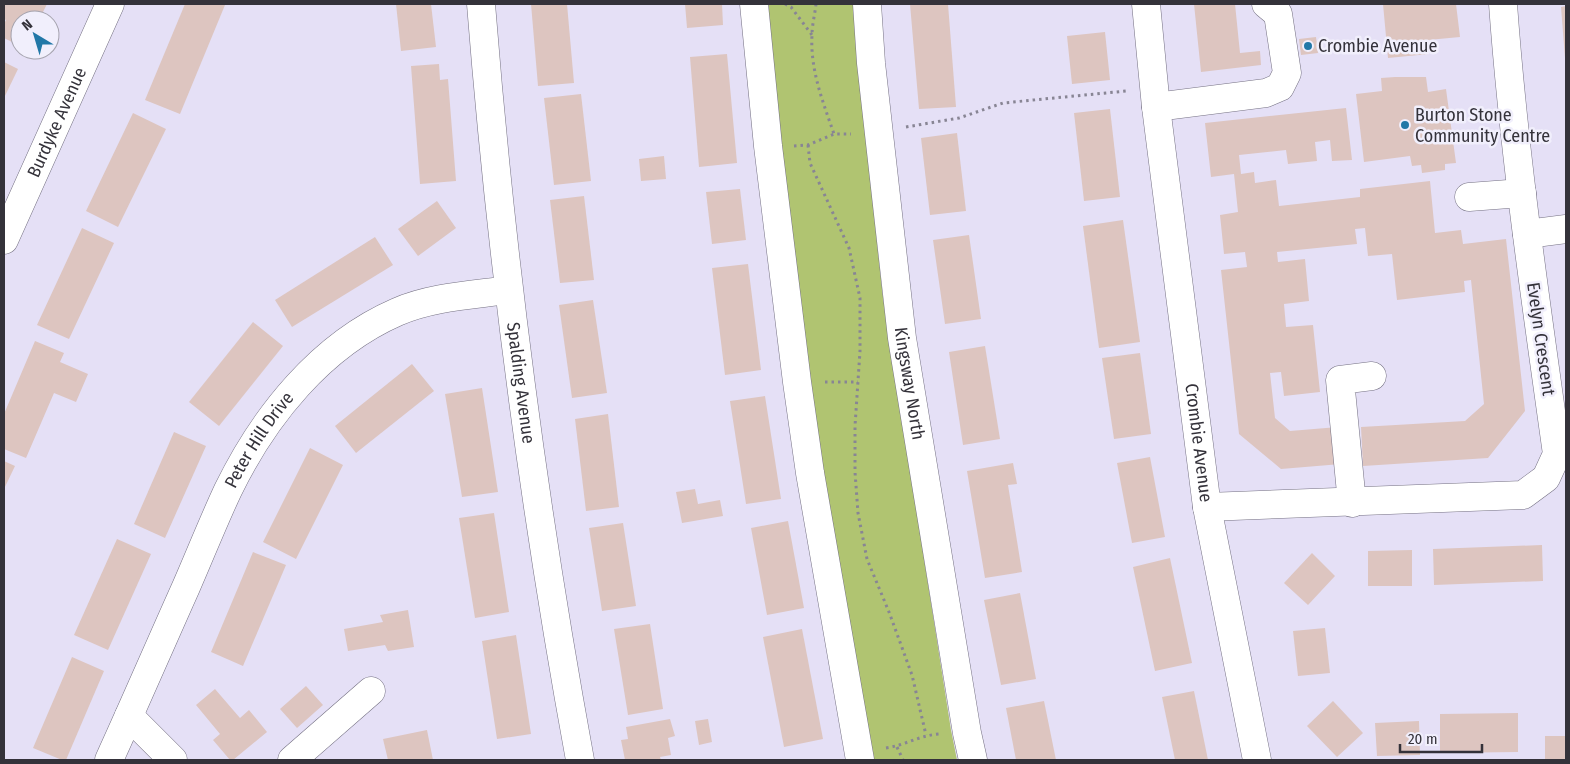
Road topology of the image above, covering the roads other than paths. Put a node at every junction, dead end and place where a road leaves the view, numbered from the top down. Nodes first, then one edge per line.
1 (110, 4) edge
2 (481, 4) edge
3 (754, 4) edge
4 (867, 4) edge
5 (1146, 4) edge
6 (1266, 4) edge
7 (1503, 4) edge
8 (1156, 98) junction
9 (1522, 192) junction
10 (1469, 198) dead end
11 (1566, 230) edge
12 (1527, 234) junction
13 (4, 240) edge
14 (508, 290) junction
15 (1372, 376) dead end
16 (1352, 503) junction
17 (1207, 507) junction
18 (371, 691) dead end
19 (129, 716) junction
20 (859, 756) edge
21 (109, 760) edge
22 (173, 760) edge
23 (292, 760) edge
24 (580, 760) edge
25 (973, 760) edge
26 (1257, 760) edge

1 - 13 street, Burdyke Avenue
2 - 14 street, Spalding Avenue
3 - 20 street
4 - 25 street, Kingsway North
5 - 8 street, Crombie Avenue
6 - 8 street
7 - 9 street, Evelyn Crescent
8 - 17 street, Crombie Avenue
9 - 10 street
9 - 12 street, Evelyn Crescent
11 - 12 street
12 - 16 street, Evelyn Crescent
14 - 19 street, Peter Hill Drive
14 - 24 street, Spalding Avenue
15 - 16 street
16 - 17 street, Evelyn Crescent
17 - 26 street, Crombie Avenue
18 - 23 street
19 - 21 street, Peter Hill Drive
19 - 22 street

